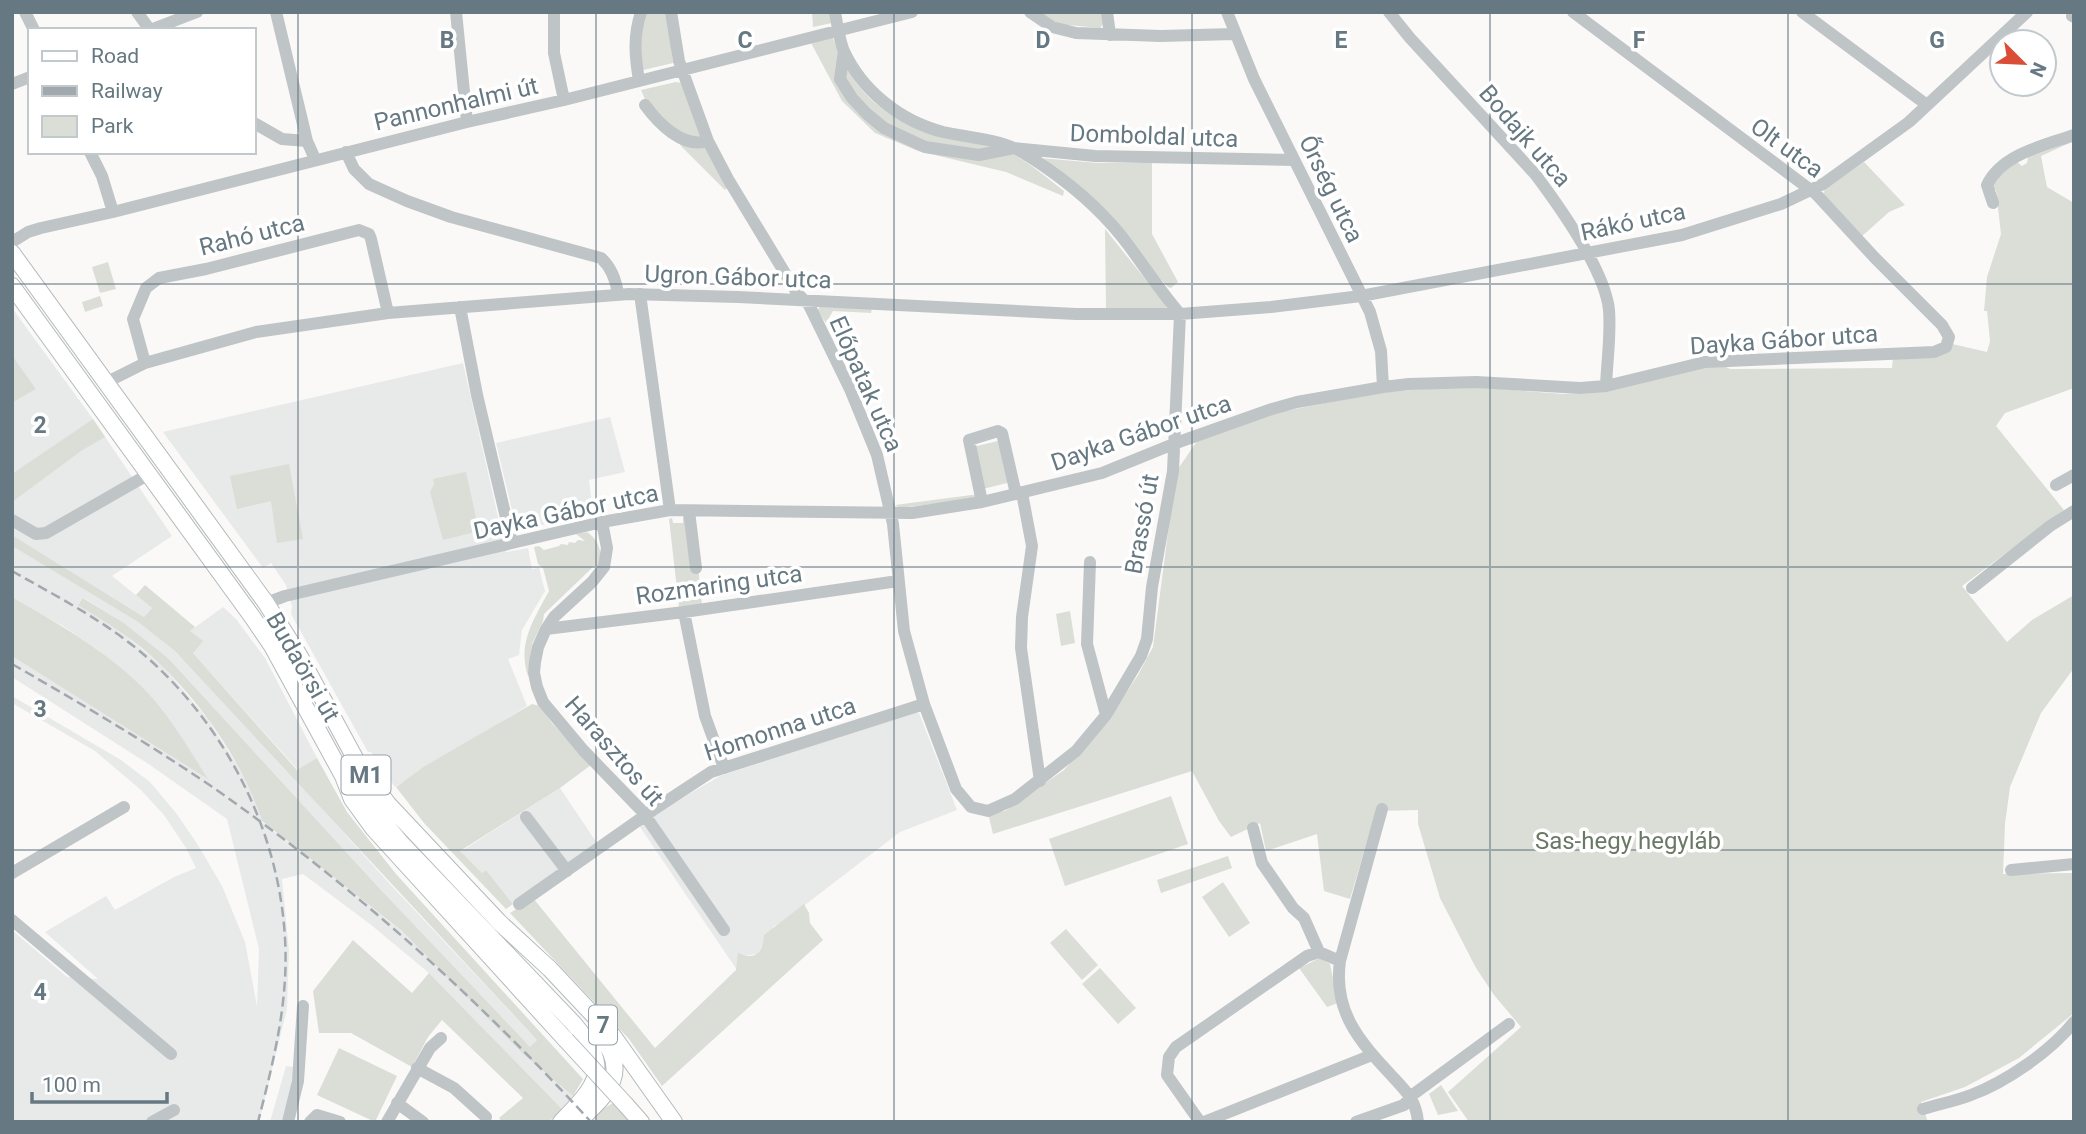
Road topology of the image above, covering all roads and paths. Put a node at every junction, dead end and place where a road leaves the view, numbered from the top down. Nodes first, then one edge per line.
1 (25, 12) edge
2 (137, 12) edge
3 (197, 12) edge
4 (276, 12) edge
5 (456, 12) edge
6 (554, 12) edge
7 (641, 12) edge
8 (671, 12) edge
9 (835, 12) edge
10 (912, 12) edge
11 (1030, 12) edge
12 (1107, 12) edge
13 (1227, 12) edge
14 (1389, 12) edge
15 (1573, 12) edge
16 (1802, 12) edge
17 (2027, 12) edge
18 (33, 28) edge
19 (149, 28) edge
20 (155, 28) edge
21 (838, 30) junction
22 (1234, 34) junction
23 (1110, 35) junction
24 (844, 50) junction
25 (683, 70) junction
26 (639, 81) junction
27 (564, 100) junction
28 (645, 105) dead end
29 (1927, 105) junction
30 (467, 122) junction
31 (256, 124) edge
32 (2074, 135) edge
33 (307, 141) junction
34 (708, 141) junction
35 (1014, 148) junction
36 (346, 152) junction
37 (91, 154) edge
38 (315, 159) junction
39 (1294, 160) junction
40 (1810, 190) junction
41 (1993, 203) dead end
42 (113, 212) junction
43 (12, 242) edge
44 (12, 253) edge
45 (1587, 253) junction
46 (12, 286) edge
47 (618, 294) junction
48 (640, 294) junction
49 (1362, 296) junction
50 (804, 300) junction
51 (460, 307) junction
52 (388, 313) junction
53 (1180, 314) junction
54 (1948, 343) joint
55 (145, 363) junction
56 (107, 382) junction
57 (1606, 386) junction
58 (1383, 387) junction
59 (1176, 443) junction
60 (149, 474) junction
61 (2074, 475) edge
62 (2056, 485) dead end
63 (1019, 493) junction
64 (982, 502) junction
65 (670, 510) junction
66 (689, 510) junction
67 (2074, 511) edge
68 (891, 512) junction
69 (12, 520) edge
70 (602, 522) junction
71 (512, 543) junction
72 (1090, 562) dead end
73 (696, 568) dead end
74 (898, 581) junction
75 (1972, 588) dead end
76 (266, 603) junction
77 (684, 612) junction
78 (545, 629) junction
79 (924, 704) junction
80 (1106, 715) junction
81 (724, 768) junction
82 (343, 776) junction
83 (1040, 781) junction
84 (956, 789) joint
85 (124, 807) dead end
86 (1382, 809) dead end
87 (645, 816) junction
88 (526, 817) dead end
89 (1253, 828) dead end
90 (2074, 864) edge
91 (2011, 870) dead end
92 (567, 871) junction
93 (12, 873) edge
94 (519, 904) dead end
95 (12, 920) edge
96 (724, 930) dead end
97 (518, 941) junction
98 (1319, 952) junction
99 (1340, 961) junction
100 (303, 1006) dead end
101 (2074, 1022) edge
102 (1510, 1024) dead end
103 (441, 1038) dead end
104 (171, 1054) dead end
105 (1372, 1055) junction
106 (417, 1068) junction
107 (1411, 1096) junction
108 (397, 1103) junction
109 (1923, 1109) dead end
110 (174, 1110) dead end
111 (486, 1117) dead end
112 (152, 1122) edge
113 (288, 1122) edge
114 (310, 1122) edge
115 (340, 1122) edge
116 (387, 1122) edge
117 (423, 1122) edge
118 (561, 1122) edge
119 (578, 1122) edge
120 (641, 1122) edge
121 (674, 1122) edge
122 (1202, 1122) edge
123 (1356, 1122) edge
124 (1418, 1122) edge

1 - 18 street
2 - 19 street
3 - 20 street
4 - 33 street
5 - 30 street
6 - 27 street
7 - 26 street
8 - 25 street, Előpatak utca
9 - 21 street
10 - 21 street, Pannonhalmi út
11 - 23 street
12 - 23 street
13 - 22 street, Őrség utca
14 - 45 street, Bodajk utca
15 - 40 street, Olt utca
16 - 29 street
17 - 29 street, Rákó utca
21 - 24 street
21 - 25 street, Pannonhalmi út
22 - 23 street
22 - 39 street, Őrség utca
24 - 35 street
24 - 35 street
25 - 26 street, Pannonhalmi út
25 - 34 street, Előpatak utca
26 - 27 street, Pannonhalmi út
27 - 30 street, Pannonhalmi út
28 - 34 street
29 - 40 street, Rákó utca
30 - 36 street, Pannonhalmi út
31 - 33 street
32 - 41 street
33 - 38 street
34 - 50 street, Előpatak utca
35 - 39 street, Domboldal utca
35 - 53 street
36 - 38 street, Pannonhalmi út
36 - 47 street, Ugron Gábor utca
37 - 42 street
38 - 42 street, Pannonhalmi út
39 - 49 street, Őrség utca
40 - 45 street, Rákó utca
40 - 54 street, Olt utca
42 - 43 street, Pannonhalmi út
44 - 56 main road, Budaörsi út / M1
45 - 49 street, Rákó utca
45 - 57 street, Bodajk utca
46 - 60 main road, Budaörsi út / M1
47 - 48 street, Ugron Gábor utca
47 - 51 street
48 - 50 street, Ugron Gábor utca
48 - 65 street
49 - 53 street, Rákó utca
49 - 58 street, Őrség utca
50 - 53 street, Ugron Gábor utca
50 - 68 street, Előpatak utca
51 - 52 street
51 - 71 street
52 - 55 street
52 - 55 street, Rahó utca
53 - 59 street, Brassó út
54 - 57 street, Dayka Gábor utca
55 - 56 street
56 - 76 main road, Budaörsi út / M1
57 - 58 street, Dayka Gábor utca
58 - 59 street, Dayka Gábor utca
59 - 63 street, Dayka Gábor utca
59 - 80 street, Brassó út
60 - 69 street
60 - 82 main road, Budaörsi út / M1
61 - 62 street
63 - 64 street, Dayka Gábor utca
63 - 64 street
63 - 83 street
64 - 68 street, Dayka Gábor utca
65 - 66 street, Dayka Gábor utca
65 - 70 street, Dayka Gábor utca
66 - 68 street, Dayka Gábor utca
66 - 73 street
67 - 75 street
68 - 74 street, Előpatak utca
70 - 71 street, Dayka Gábor utca
70 - 78 street, Harasztos út
71 - 76 street, Dayka Gábor utca
72 - 80 street, Brassó út
74 - 77 street, Rozmaring utca
74 - 79 street, Előpatak utca
76 - 97 main road, Budaörsi út / M1
77 - 78 street, Rozmaring utca
77 - 81 street
78 - 87 street, Harasztos út
79 - 81 street, Homonna utca
79 - 84 street, Előpatak utca
80 - 83 street, Brassó út
81 - 87 street, Homonna utca
82 - 118 main road, Budaörsi út
82 - 120 main road, Budaörsi út / 7, bridge
83 - 84 street, Brassó út
85 - 93 street
86 - 99 street
87 - 92 street, Homonna utca
87 - 96 street, Harasztos út
88 - 92 street
89 - 98 street
90 - 91 street
92 - 94 street, Homonna utca
95 - 104 street
97 - 119 main road
97 - 121 main road, Budaörsi út / 7
98 - 99 street
98 - 122 street
99 - 105 street
100 - 113 street
101 - 109 street
102 - 107 street
103 - 106 street
105 - 107 street
105 - 122 street
106 - 108 street
106 - 111 street
107 - 123 street
107 - 124 street
108 - 116 street
108 - 117 street
110 - 112 street
114 - 115 street

